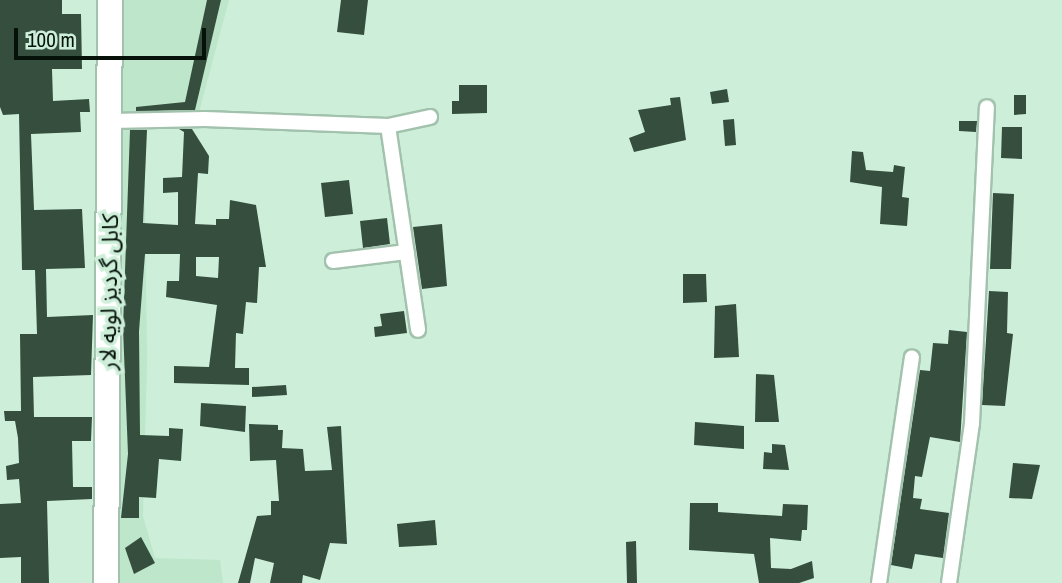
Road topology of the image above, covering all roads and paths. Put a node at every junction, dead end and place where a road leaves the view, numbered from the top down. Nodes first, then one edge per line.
1 (110, 0) edge
2 (987, 107) dead end
3 (430, 117) dead end
4 (111, 121) junction
5 (388, 126) junction
6 (406, 252) junction
7 (334, 261) dead end
8 (418, 330) dead end
9 (912, 356) dead end
10 (106, 583) edge
11 (879, 583) edge
12 (949, 583) edge

1 - 4 highway, کابل گردیز لویه لار
2 - 12 street
3 - 5 street
4 - 5 street
4 - 10 highway, کابل گردیز لویه لار
5 - 6 street
6 - 7 street
6 - 8 street
9 - 11 street

